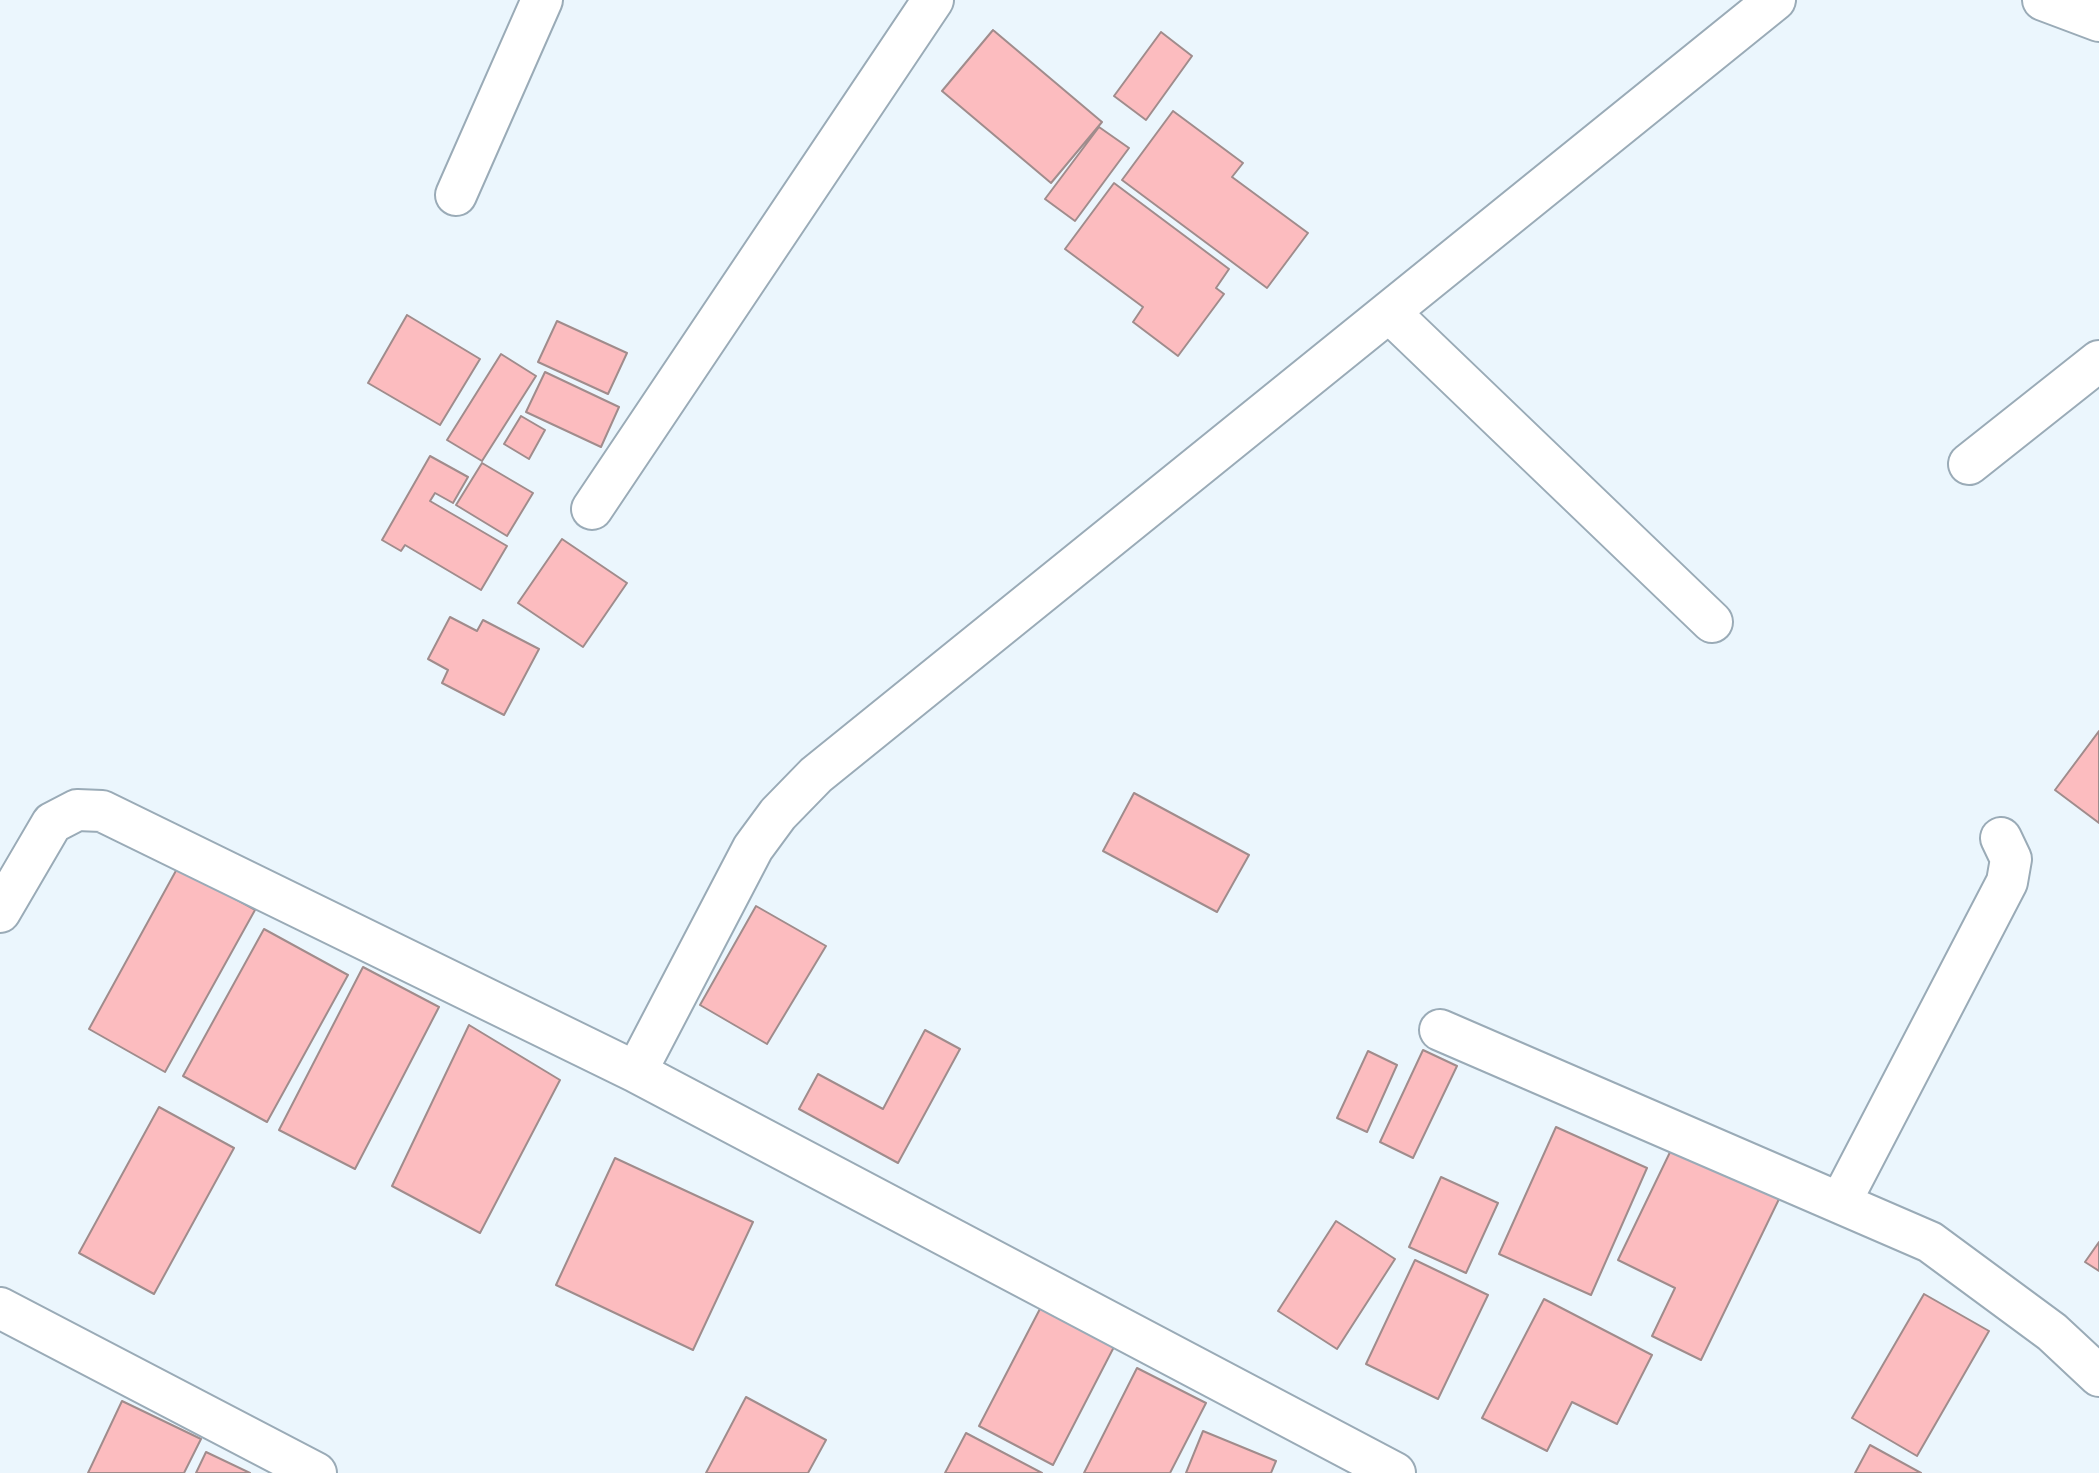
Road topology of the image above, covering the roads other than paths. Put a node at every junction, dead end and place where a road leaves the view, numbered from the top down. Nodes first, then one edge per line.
1 (542, 0) edge
2 (933, 0) edge
3 (1775, 0) edge
4 (2043, 0) edge
5 (2099, 21) edge
6 (456, 195) dead end
7 (1389, 312) junction
8 (2099, 361) edge
9 (1969, 464) dead end
10 (592, 509) dead end
11 (1712, 622) dead end
12 (2001, 838) dead end
13 (0, 912) edge
14 (1440, 1030) dead end
15 (636, 1072) junction
16 (1840, 1203) junction
17 (2, 1316) edge
18 (2099, 1376) edge
19 (316, 1473) edge
20 (1395, 1473) edge

1 - 6 street
2 - 10 street
3 - 7 street
4 - 5 street
7 - 11 street
7 - 15 street
8 - 9 street
12 - 16 street
13 - 15 street
14 - 16 street
15 - 20 street
16 - 18 street
17 - 19 street

